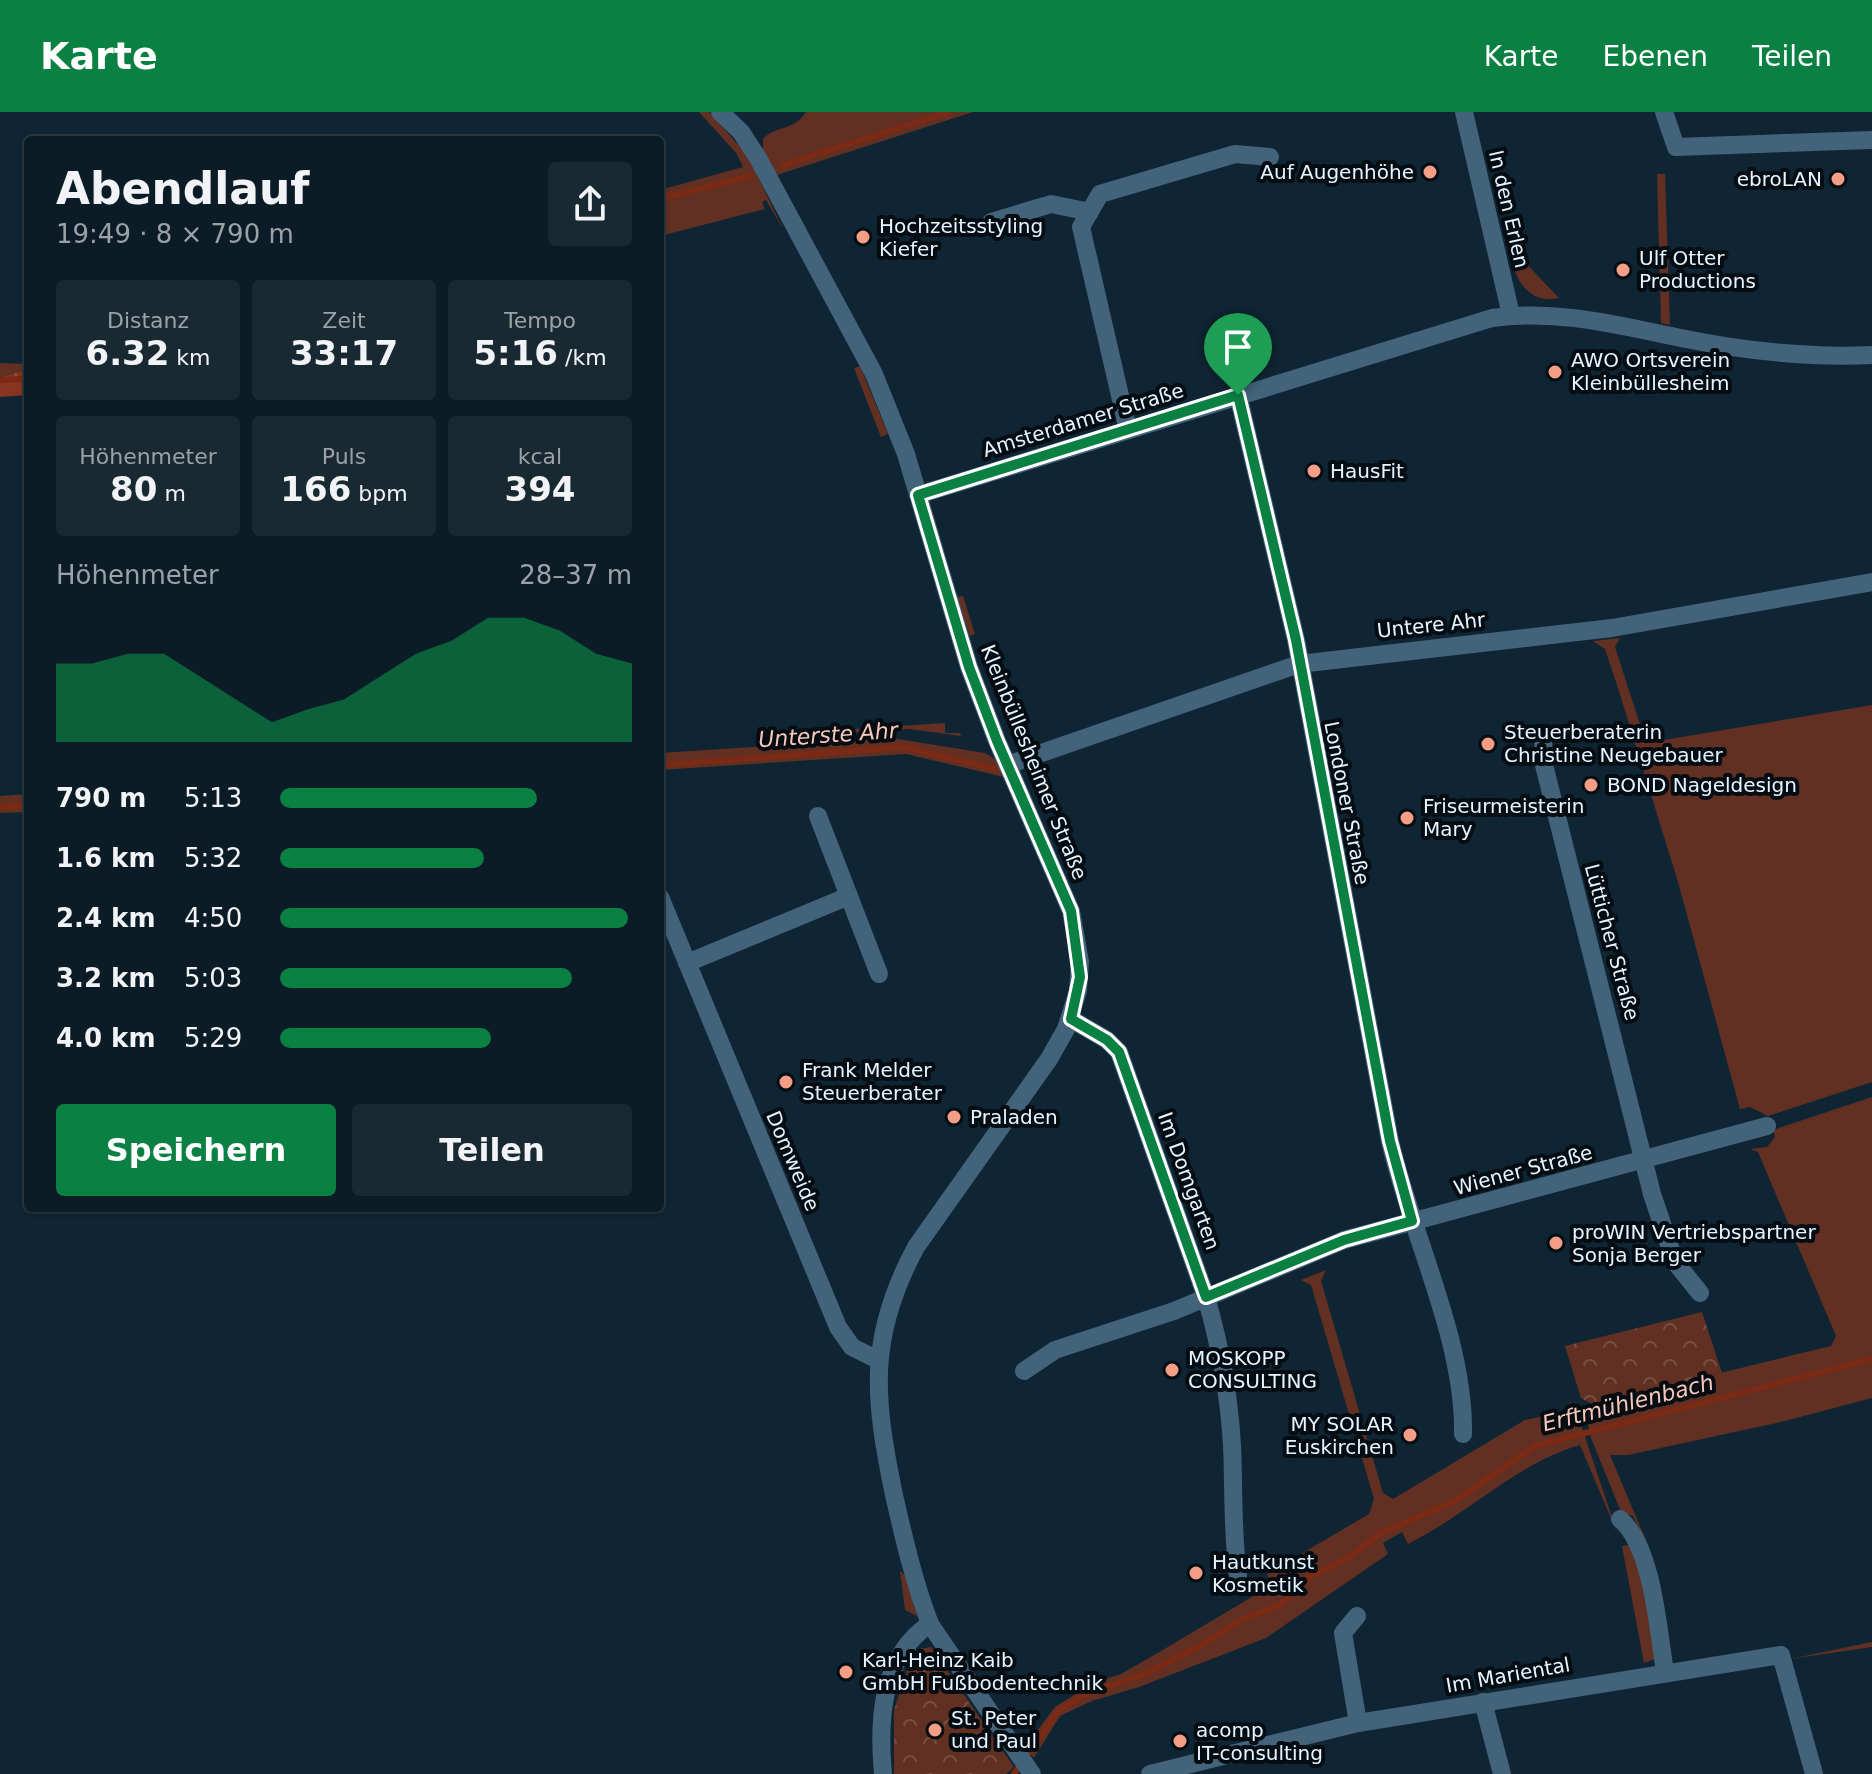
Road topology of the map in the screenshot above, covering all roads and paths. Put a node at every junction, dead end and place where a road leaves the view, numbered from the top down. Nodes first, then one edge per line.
1 (720, 112) edge
2 (1464, 112) edge
3 (1664, 112) edge
4 (1872, 140) edge
5 (1270, 157) dead end
6 (1090, 212) junction
7 (991, 222) dead end
8 (1511, 315) junction
9 (1872, 355) edge
10 (1238, 395) junction
11 (1128, 430) junction
12 (918, 495) junction
13 (1872, 582) edge
14 (1299, 664) junction
15 (1543, 734) dead end
16 (1007, 765) junction
17 (818, 816) dead end
18 (849, 896) junction
19 (664, 907) edge
20 (687, 963) junction
21 (879, 974) dead end
22 (1071, 1019) junction
23 (1767, 1126) dead end
24 (1646, 1159) junction
25 (1412, 1221) junction
26 (1700, 1293) dead end
27 (1206, 1297) junction
28 (878, 1360) junction
29 (1024, 1371) dead end
30 (1463, 1434) dead end
31 (1620, 1519) dead end
32 (1238, 1576) dead end
33 (1357, 1616) dead end
34 (930, 1624) junction
35 (1665, 1672) junction
36 (1483, 1702) junction
37 (1358, 1723) junction
38 (1027, 1766) edge
39 (1209, 1767) edge
40 (883, 1774) edge
41 (1150, 1774) edge
42 (1502, 1774) edge
43 (1814, 1774) edge

1 - 12 street, Kleinbüllesheimer Straße
2 - 8 street, In den Erlen
3 - 4 street
5 - 6 street
6 - 7 street
6 - 11 street
8 - 9 street, Amsterdamer Straße
8 - 10 street, Amsterdamer Straße
10 - 11 street, Amsterdamer Straße
10 - 14 street, Londoner Straße
11 - 12 street, Amsterdamer Straße
12 - 16 street, Kleinbüllesheimer Straße
13 - 14 street, Untere Ahr
14 - 16 street, Untere Ahr
14 - 25 street, Londoner Straße
15 - 24 street, Lütticher Straße
16 - 22 street, Kleinbüllesheimer Straße
17 - 18 street
18 - 20 street
18 - 21 street
19 - 20 street, Domweide
20 - 28 street, Domweide
22 - 27 street, Im Domgarten
22 - 28 street, Kleinbüllesheimer Straße
23 - 24 street, Wiener Straße
24 - 25 street, Wiener Straße
24 - 26 street
25 - 27 street, Wiener Straße
25 - 30 street
27 - 29 street, Wiener Straße
27 - 32 street, Im Domgarten
28 - 34 street, Kleinbüllesheimer Straße
31 - 35 street
33 - 37 street
34 - 38 street, Kleinbüllesheimer Straße
34 - 40 street
35 - 36 street, Im Mariental
35 - 43 street, Im Mariental
36 - 37 street, Im Mariental
36 - 42 street
37 - 39 street, Im Mariental
39 - 41 street, Im Mariental

